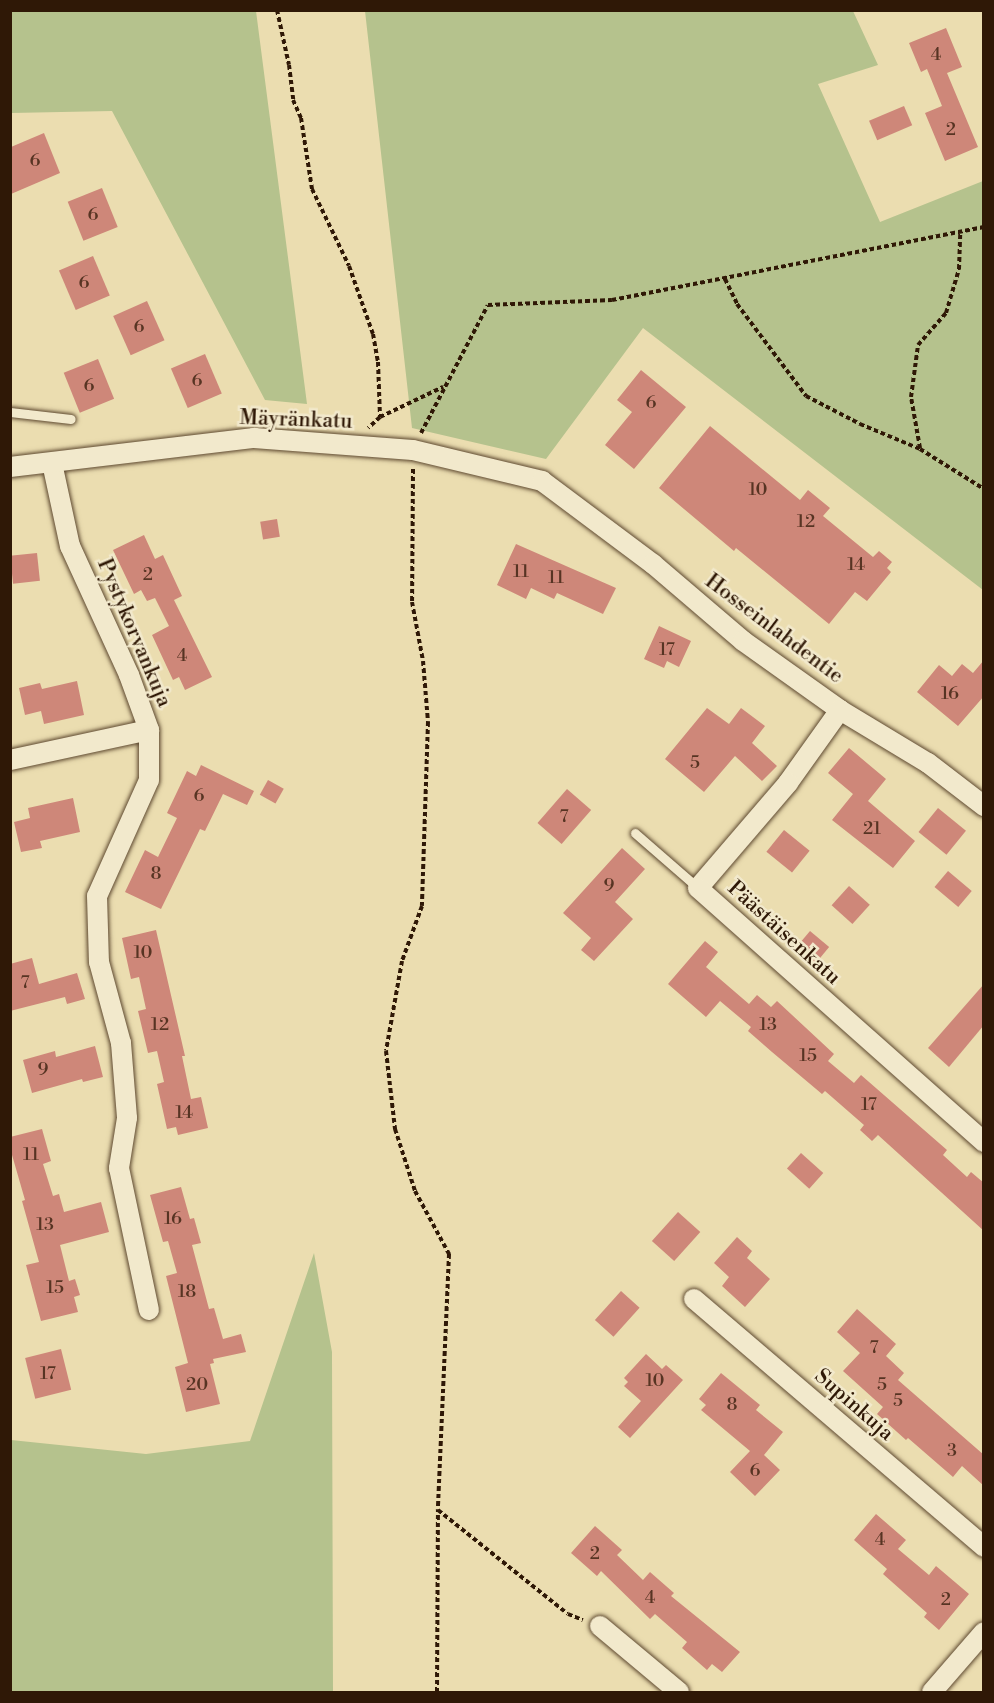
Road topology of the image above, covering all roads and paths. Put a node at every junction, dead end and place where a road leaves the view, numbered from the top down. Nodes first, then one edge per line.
1 (277, 10) edge
2 (984, 227) edge
3 (960, 231) junction
4 (725, 279) junction
5 (443, 387) junction
6 (10, 412) edge
7 (380, 417) junction
8 (71, 419) dead end
9 (353, 445) junction
10 (920, 448) junction
11 (413, 450) junction
12 (52, 463) junction
13 (10, 467) edge
14 (542, 481) joint
15 (984, 489) edge
16 (840, 710) junction
17 (149, 730) junction
18 (10, 760) edge
19 (984, 806) edge
20 (635, 833) dead end
21 (698, 888) junction
22 (984, 1142) edge
23 (694, 1299) dead end
24 (148, 1310) dead end
25 (438, 1510) junction
26 (984, 1547) edge
27 (600, 1626) joint
28 (984, 1632) edge
29 (437, 1692) edge
30 (679, 1692) edge
31 (932, 1692) edge

1 - 7 path
2 - 3 path
3 - 4 path
3 - 10 path
4 - 5 path
4 - 10 path
5 - 7 path
5 - 11 path
6 - 8 lane
7 - 9 path
9 - 11 street, Mäyränkatu
9 - 12 street, Mäyränkatu
10 - 15 path
11 - 14 street, Mäyränkatu
11 - 25 path
12 - 13 street, Mäyränkatu
12 - 17 street, Pystykorvankuja
14 - 16 street, Hosseinlahdentie
16 - 19 street, Hosseinlahdentie
16 - 21 street, Päästäisenkatu
17 - 18 street
17 - 24 street, Pystykorvankuja
20 - 21 lane
21 - 22 street, Päästäisenkatu
23 - 26 street, Supinkuja
25 - 27 path
25 - 29 path
27 - 30 street
28 - 31 street

